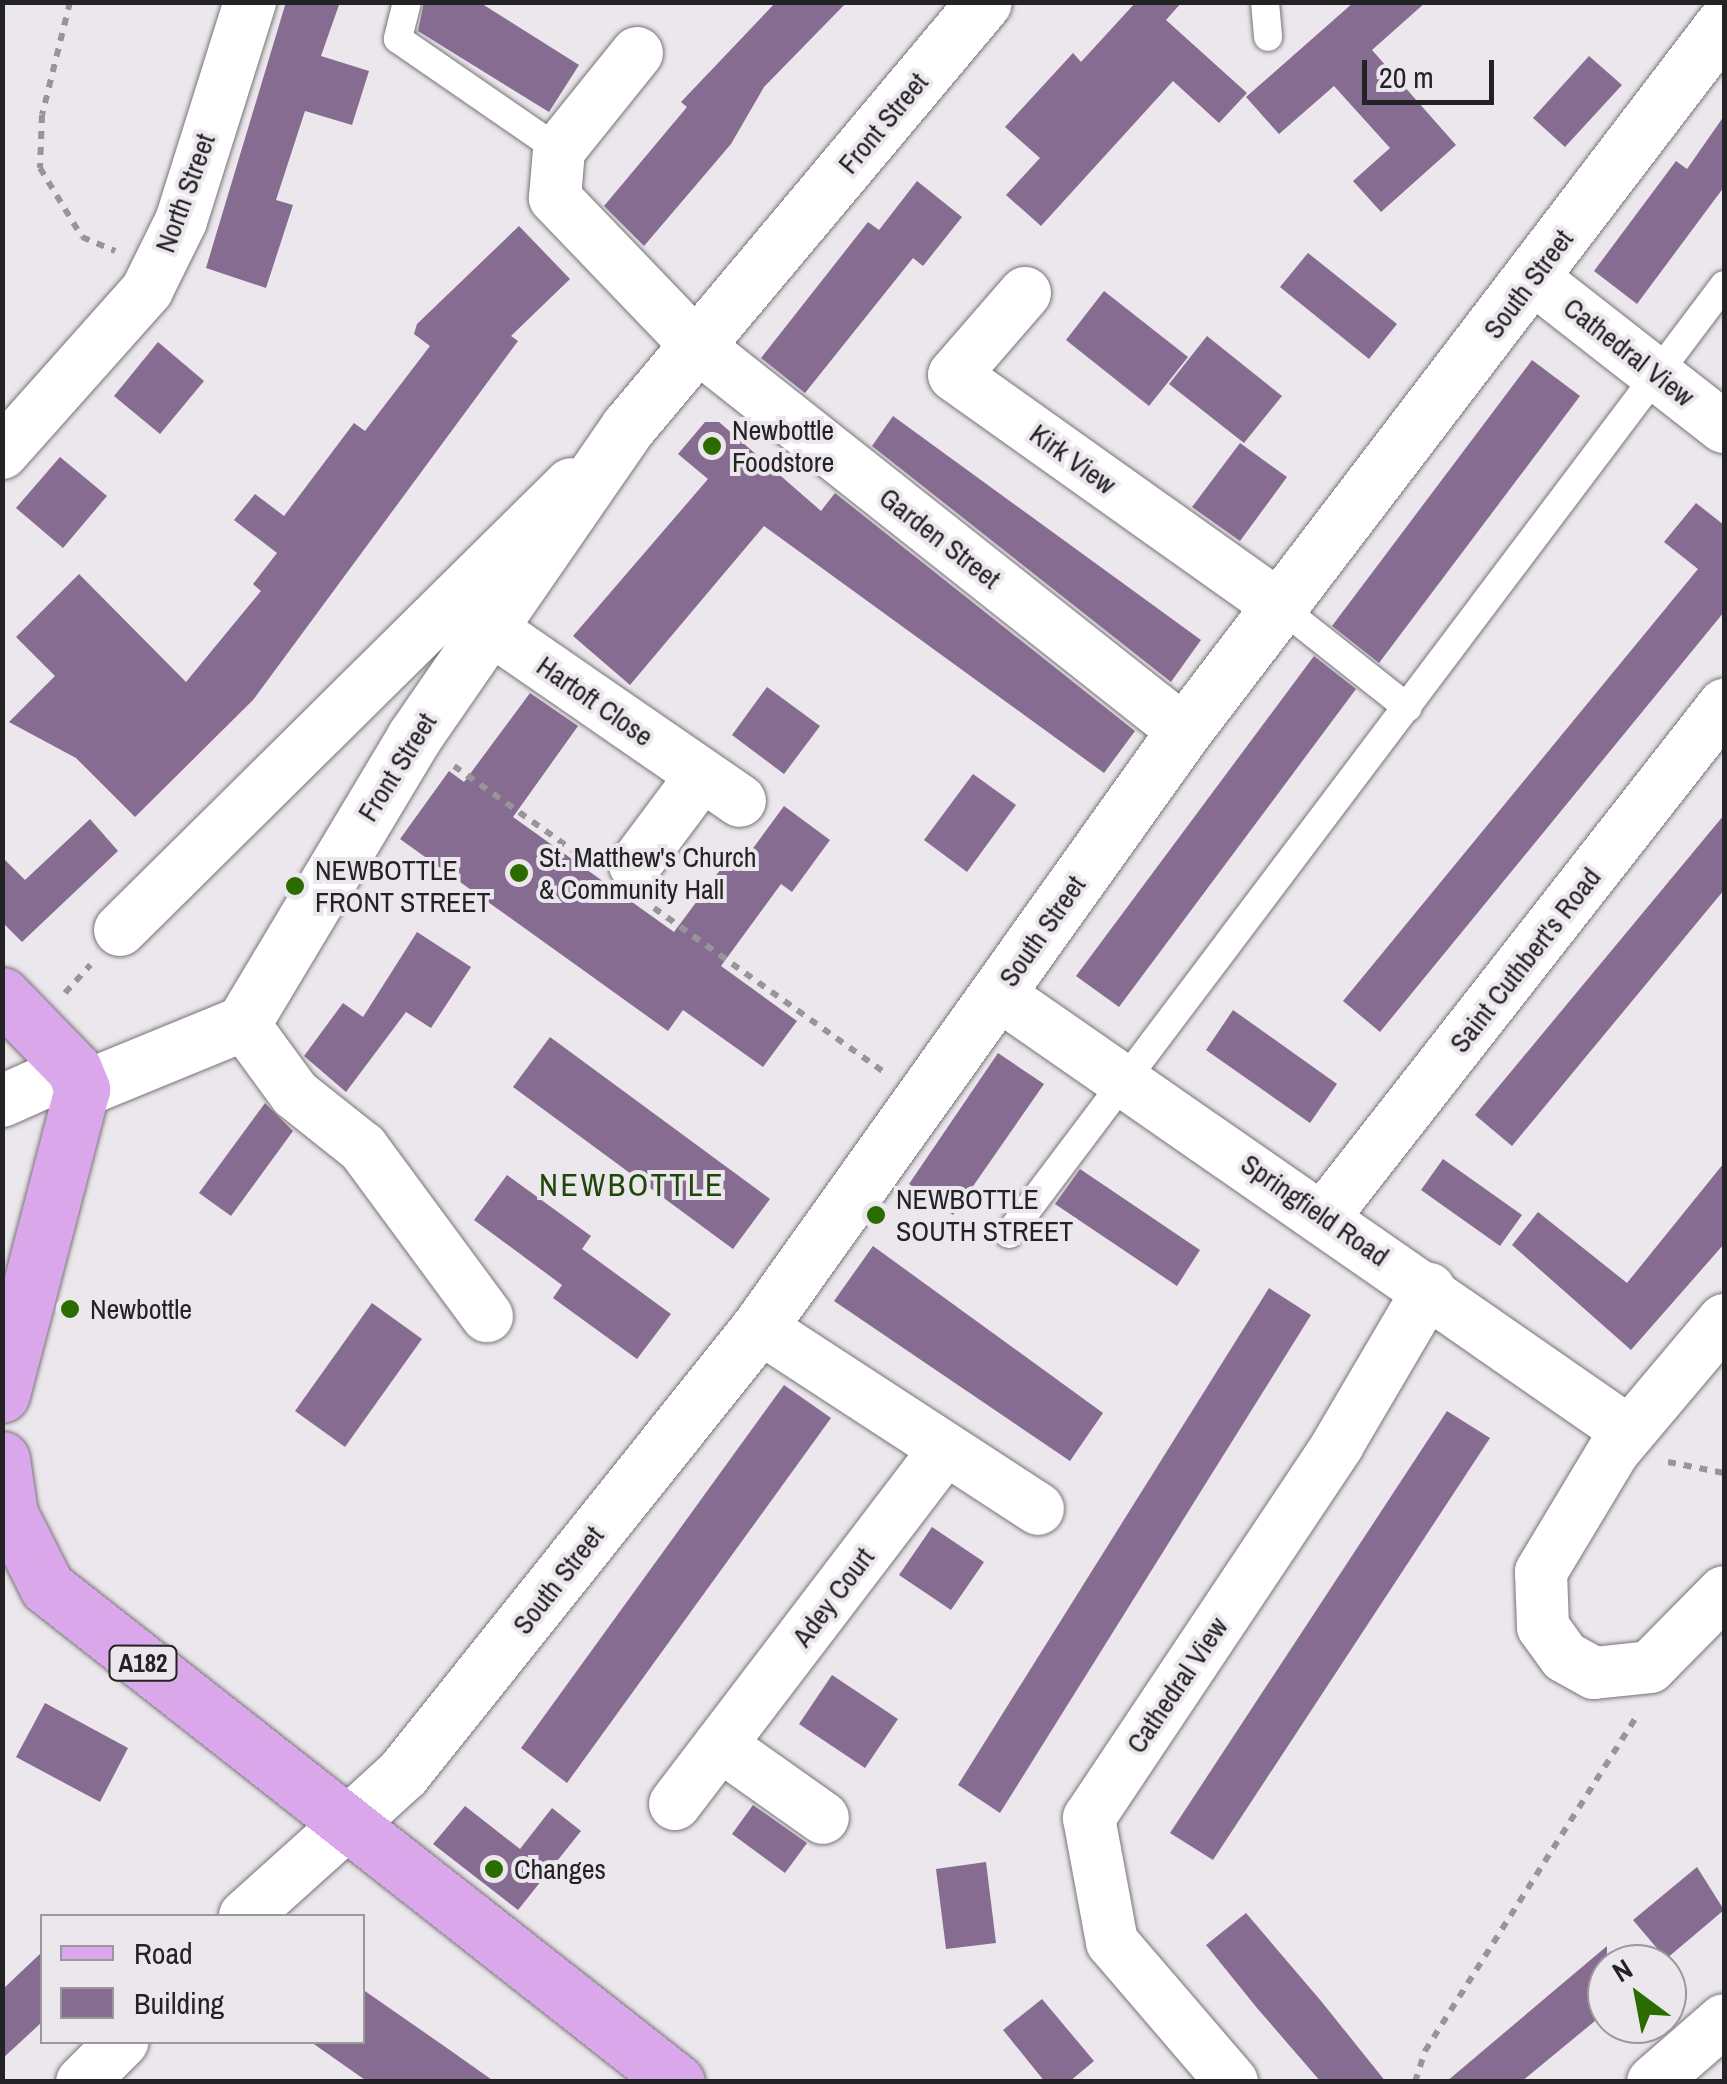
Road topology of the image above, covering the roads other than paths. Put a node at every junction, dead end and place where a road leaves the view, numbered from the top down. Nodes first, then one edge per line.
1 (250, 2) edge
2 (407, 2) edge
3 (984, 2) edge
4 (1266, 2) edge
5 (1720, 16) edge
6 (1268, 37) dead end
7 (637, 53) dead end
8 (559, 150) junction
9 (1533, 278) junction
10 (1724, 285) edge
11 (1025, 294) dead end
12 (696, 345) junction
13 (1656, 374) junction
14 (628, 427) junction
15 (1724, 427) edge
16 (2, 453) edge
17 (1279, 606) junction
18 (488, 627) junction
19 (1724, 705) edge
20 (1408, 708) junction
21 (1184, 730) junction
22 (625, 878) road end
23 (120, 930) road end
24 (998, 994) junction
25 (19, 1011) edge
26 (243, 1023) junction
27 (78, 1079) junction
28 (1123, 1080) junction
29 (2, 1101) edge
30 (1325, 1215) junction
31 (1008, 1234) dead end
32 (1429, 1290) junction
33 (487, 1316) dead end
34 (1724, 1320) edge
35 (759, 1327) junction
36 (2, 1395) edge
37 (1629, 1432) junction
38 (945, 1449) junction
39 (2, 1459) edge
40 (1038, 1510) dead end
41 (25, 1579) edge
42 (1724, 1592) edge
43 (720, 1745) junction
44 (675, 1804) dead end
45 (822, 1818) dead end
46 (344, 1827) junction
47 (247, 1914) edge
48 (1724, 2020) edge
49 (120, 2044) edge
50 (82, 2082) edge
51 (677, 2082) edge
52 (1232, 2082) edge
53 (1652, 2082) edge

1 - 16 street, North Street
2 - 8 lane
3 - 12 street, Front Street
4 - 6 lane
5 - 9 street, South Street
7 - 8 street
8 - 12 street, Garden Street
9 - 13 street, Cathedral View
9 - 17 street, South Street
10 - 13 lane
11 - 17 street, Kirk View
12 - 14 street, Front Street
12 - 21 street, Garden Street
13 - 15 street, Cathedral View
13 - 20 lane
14 - 18 street, Front Street
14 - 23 street, Front Street
17 - 20 lane
17 - 21 street, South Street
18 - 22 street, Hartoft Close
18 - 26 street, Front Street
19 - 30 street, Saint Cuthbert's Road
20 - 28 lane
21 - 24 street, South Street
24 - 28 street, Springfield Road
24 - 35 street, South Street
25 - 27 main road
26 - 27 street
26 - 33 street
27 - 29 street
27 - 36 main road
28 - 30 street, Springfield Road
28 - 31 lane
30 - 32 street, Springfield Road
32 - 37 street, Springfield Road
32 - 52 street, Cathedral View
34 - 37 street
35 - 38 street
35 - 46 street, South Street
37 - 42 street
38 - 40 street
38 - 43 street, Adey Court
39 - 41 main road, A182
41 - 46 main road, A182
43 - 44 street, Adey Court
43 - 45 street
46 - 47 street
46 - 51 main road, A182
48 - 53 street
49 - 50 street

